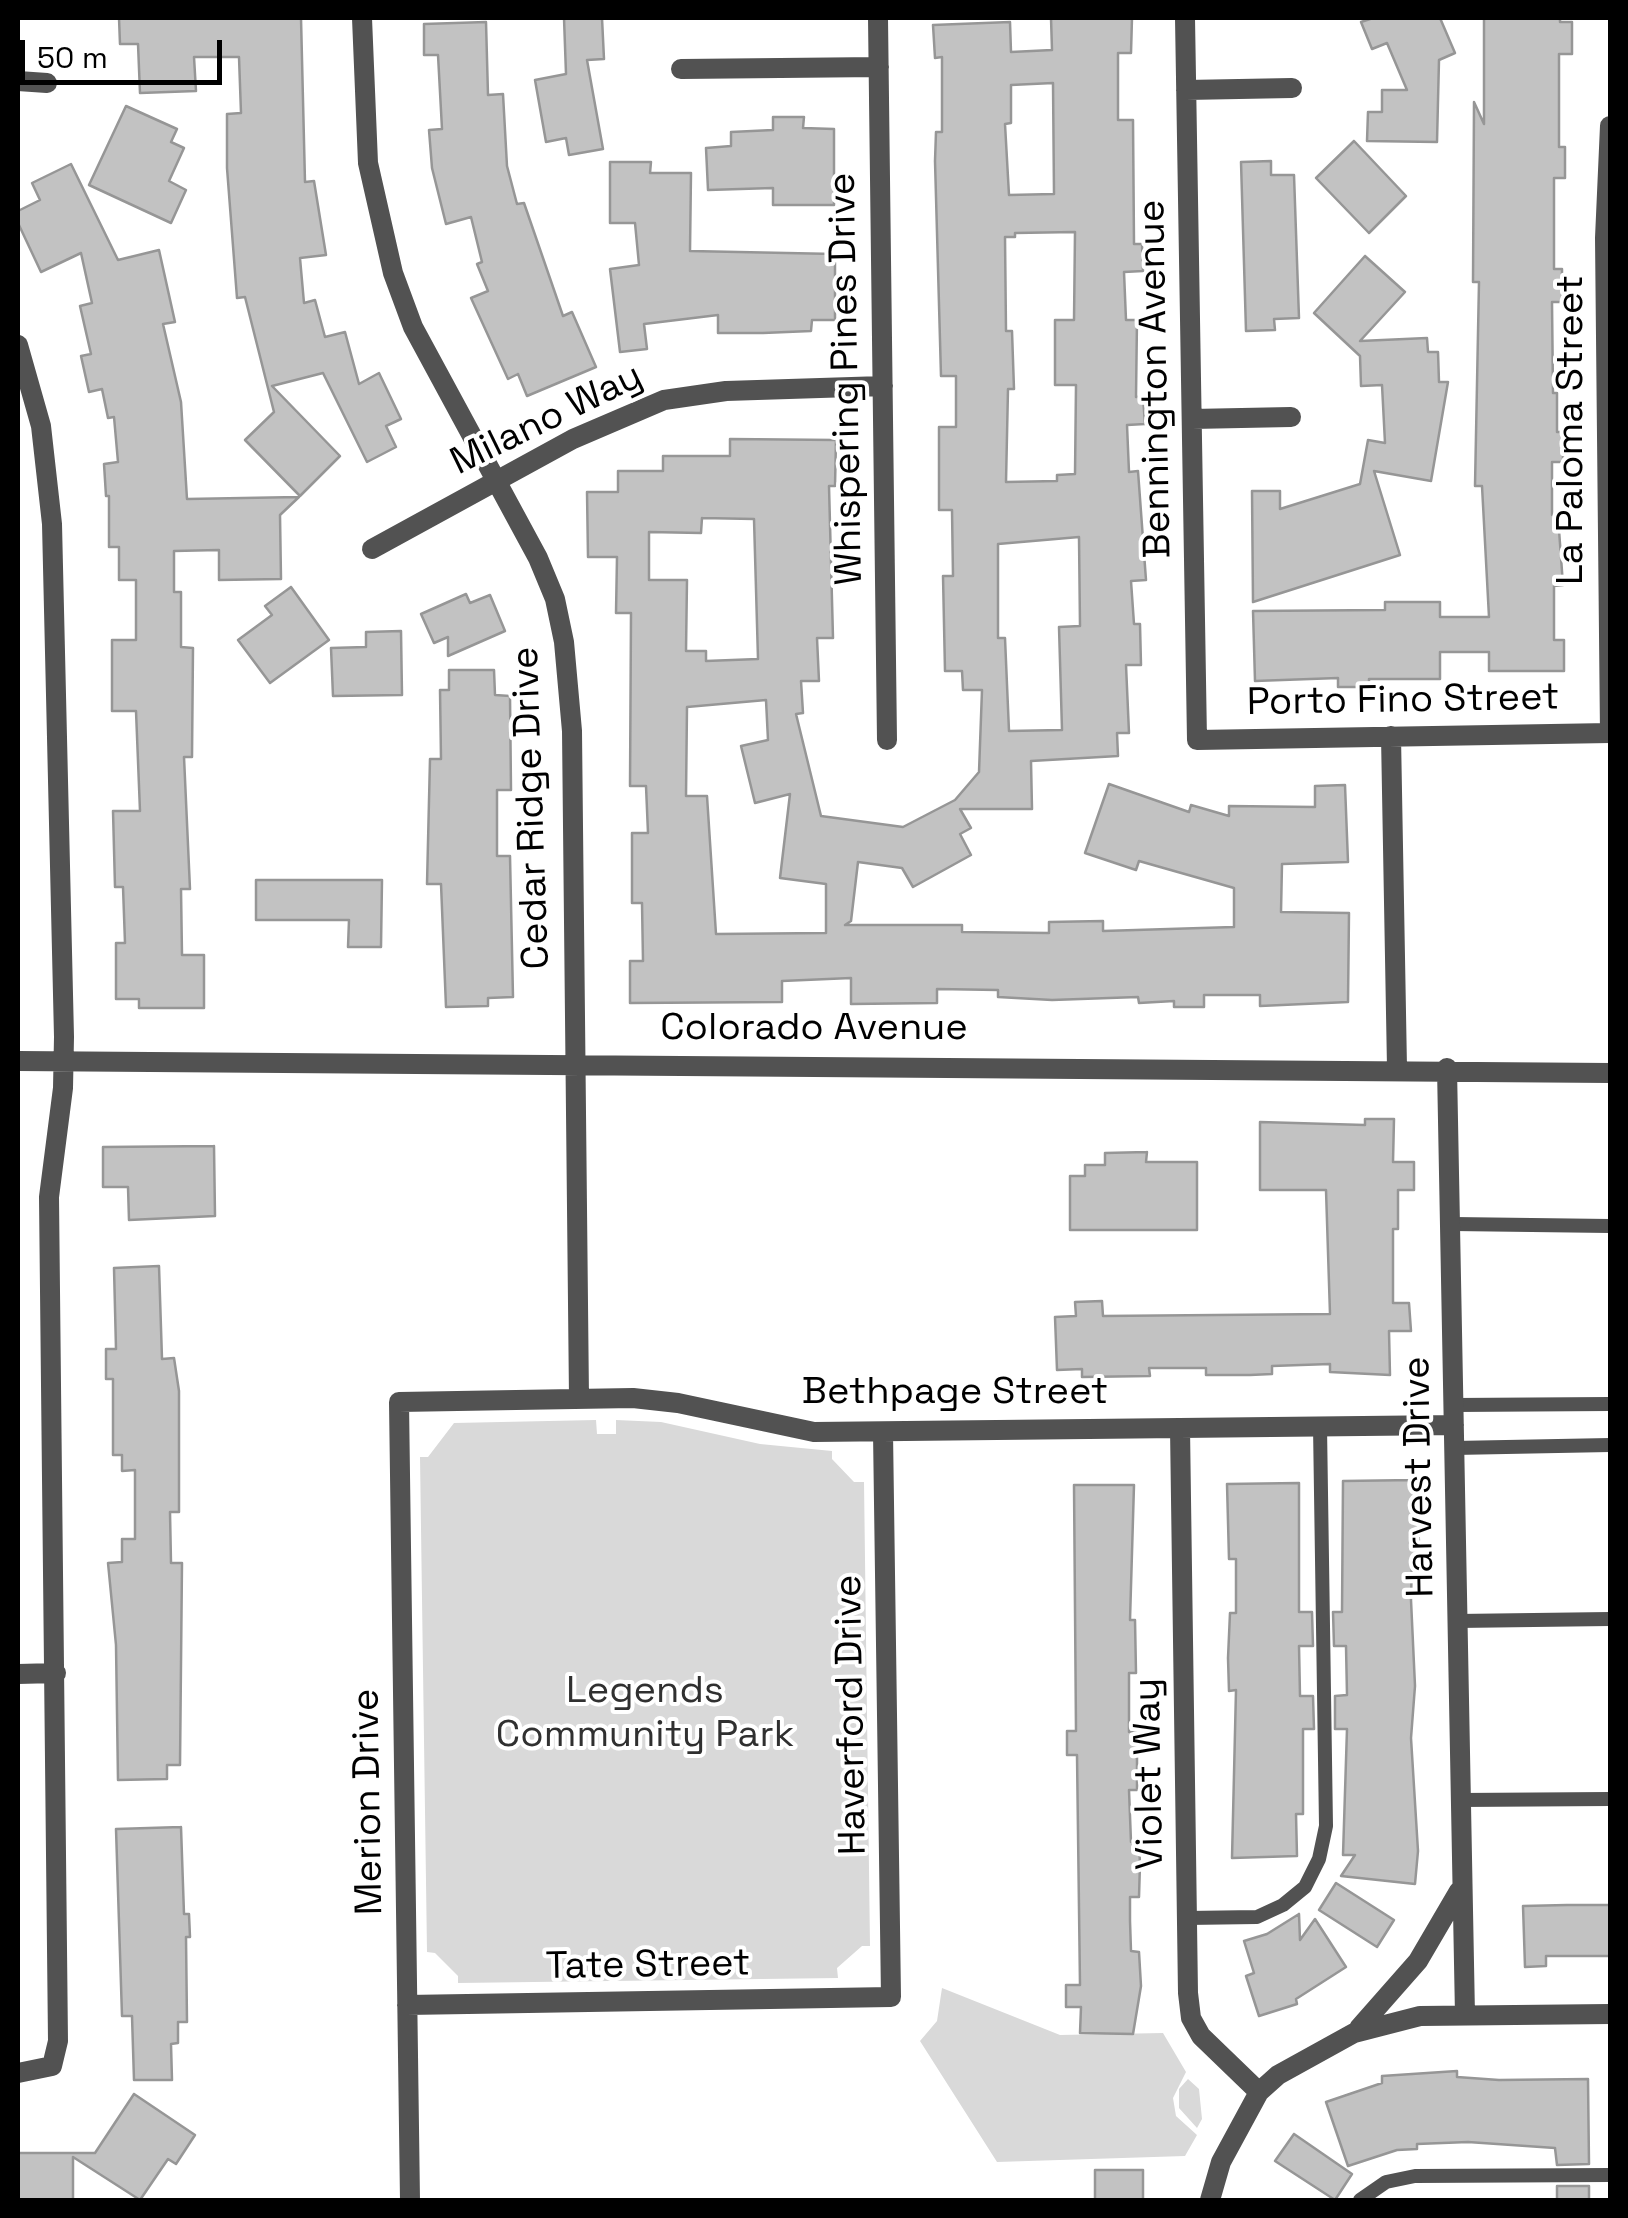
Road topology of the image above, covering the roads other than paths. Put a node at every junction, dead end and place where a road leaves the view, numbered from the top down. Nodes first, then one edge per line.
1 (362, 18) edge
2 (878, 18) edge
3 (1185, 18) edge
4 (879, 67) junction
5 (681, 69) dead end
6 (18, 81) edge
7 (47, 84) dead end
8 (1292, 88) dead end
9 (1186, 90) junction
10 (1610, 126) edge
11 (18, 345) edge
12 (883, 386) junction
13 (1291, 417) dead end
14 (1192, 419) junction
15 (495, 480) junction
16 (372, 549) dead end
17 (1610, 733) edge
18 (1391, 736) junction
19 (886, 740) dead end
20 (1197, 740) joint
21 (18, 1061) edge
22 (64, 1061) junction
23 (574, 1062) junction
24 (1397, 1068) junction
25 (1447, 1068) junction
26 (1610, 1073) edge
27 (1453, 1224) junction
28 (1610, 1226) edge
29 (579, 1398) junction
30 (399, 1402) joint
31 (1610, 1404) edge
32 (1454, 1415) junction
33 (1320, 1426) junction
34 (1180, 1428) junction
35 (883, 1432) junction
36 (1610, 1444) edge
37 (1454, 1448) junction
38 (1610, 1619) edge
39 (1457, 1621) junction
40 (56, 1673) junction
41 (18, 1674) edge
42 (1610, 1798) edge
43 (1460, 1800) junction
44 (1462, 1884) junction
45 (1187, 1918) junction
46 (890, 1998) joint
47 (408, 2006) junction
48 (1465, 2014) junction
49 (1610, 2014) edge
50 (1354, 2032) junction
51 (18, 2073) edge
52 (1259, 2092) junction
53 (1610, 2174) edge
54 (410, 2200) edge
55 (1210, 2200) edge
56 (1360, 2200) edge

1 - 15 street, Cedar Ridge Drive
2 - 4 street, Whispering Pines Drive
3 - 9 street, Bennington Avenue
4 - 5 street
4 - 12 street, Whispering Pines Drive
6 - 7 street
8 - 9 street
9 - 14 street, Bennington Avenue
10 - 17 street, La Paloma Street
11 - 22 street
12 - 15 street, Milano Way
12 - 19 street, Whispering Pines Drive
13 - 14 street
14 - 20 street, Bennington Avenue
15 - 16 street, Milano Way
15 - 23 street, Cedar Ridge Drive
17 - 18 street, Porto Fino Street
18 - 20 street, Porto Fino Street
18 - 24 street
21 - 22 street, Colorado Avenue
22 - 23 street, Colorado Avenue
22 - 40 street
23 - 24 street, Colorado Avenue
23 - 29 street, Cedar Ridge Drive
24 - 25 street, Colorado Avenue
25 - 26 street, Colorado Avenue
25 - 27 street, Harvest Drive
27 - 28 lane
27 - 32 street, Harvest Drive
29 - 30 street, Bethpage Street
29 - 35 street, Bethpage Street
30 - 47 street, Merion Drive
31 - 32 lane
32 - 33 street, Bethpage Street
32 - 37 street, Harvest Drive
33 - 34 street, Bethpage Street
33 - 45 lane
34 - 35 street, Bethpage Street
34 - 45 street, Violet Way
35 - 46 street, Haverford Drive
36 - 37 lane
37 - 39 street, Harvest Drive
38 - 39 lane
39 - 43 street, Harvest Drive
40 - 41 street
40 - 51 street
42 - 43 lane
43 - 44 street, Harvest Drive
44 - 48 street, Harvest Drive
44 - 50 street
45 - 52 street, Violet Way
46 - 47 street, Tate Street
47 - 54 street, Merion Drive
48 - 49 street
48 - 50 street
50 - 52 street
52 - 55 street
53 - 56 lane

